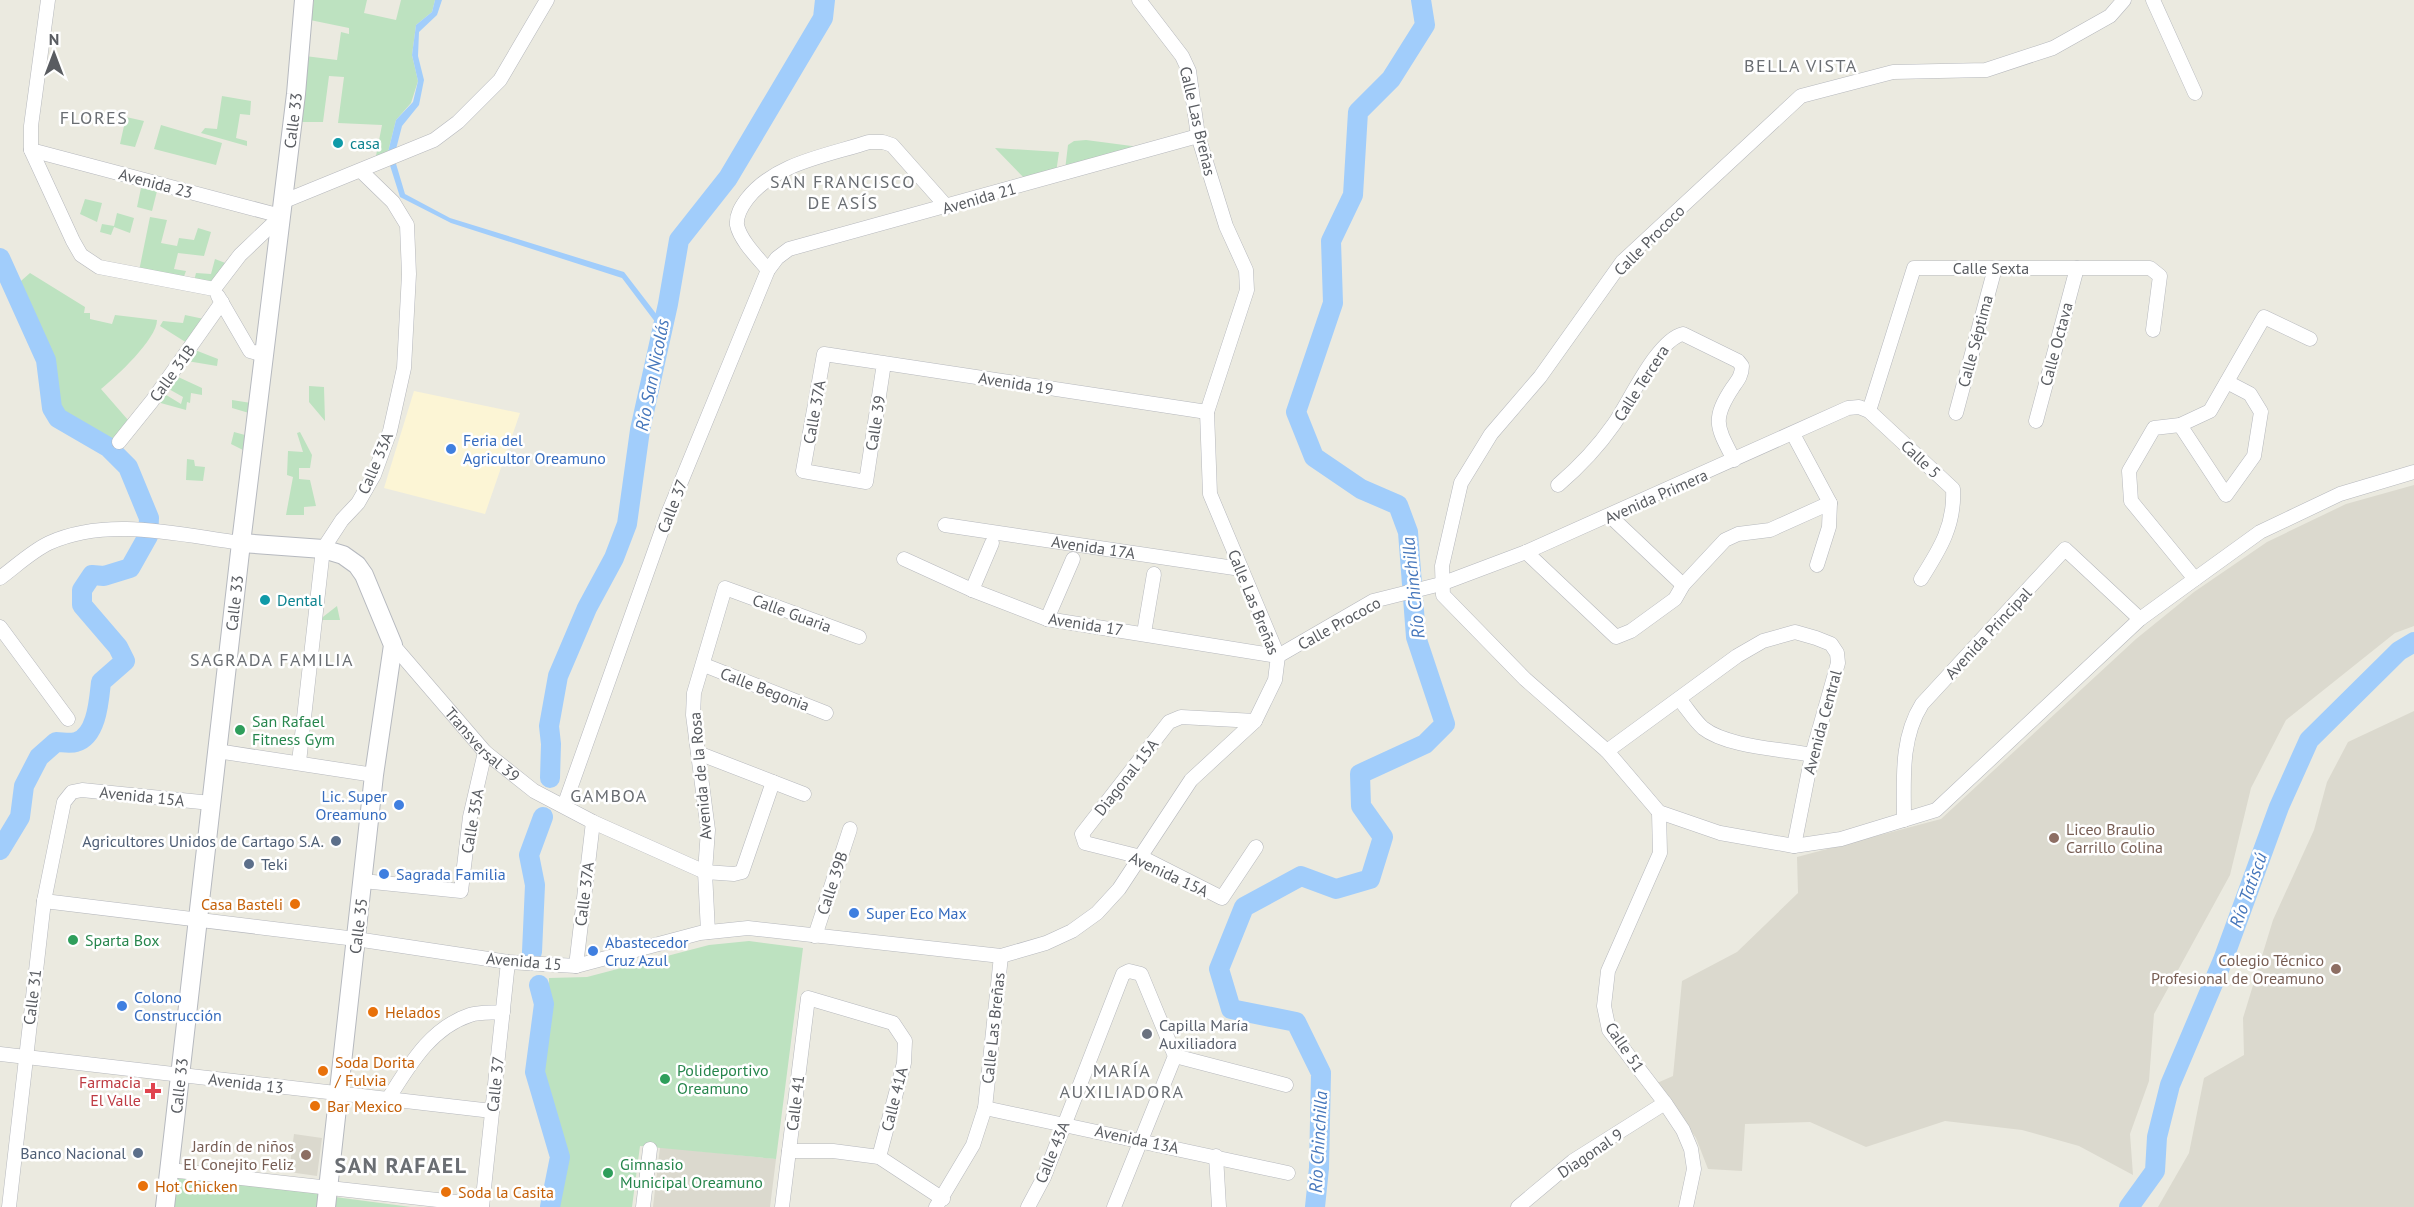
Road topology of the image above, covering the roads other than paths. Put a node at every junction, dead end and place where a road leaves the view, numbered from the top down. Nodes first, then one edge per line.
1 (48, 0) edge
2 (304, 0) edge
3 (547, 0) edge
4 (1139, 0) edge
5 (2124, 0) edge
6 (2153, 0) edge
7 (2195, 93) dead end
8 (1198, 136) junction
9 (31, 150) junction
10 (361, 171) junction
11 (947, 207) junction
12 (282, 209) junction
13 (1995, 268) junction
14 (2077, 268) junction
15 (768, 270) junction
16 (214, 289) junction
17 (222, 302) junction
18 (2153, 330) dead end
19 (2310, 339) dead end
20 (824, 354) joint
21 (264, 356) junction
22 (885, 363) junction
23 (2227, 382) junction
24 (1869, 411) junction
25 (1207, 412) junction
26 (1956, 413) dead end
27 (2036, 421) dead end
28 (2180, 425) junction
29 (1793, 435) junction
30 (119, 442) dead end
31 (1734, 460) junction
32 (2414, 471) edge
33 (866, 482) joint
34 (1558, 485) dead end
35 (1830, 503) junction
36 (1610, 516) junction
37 (945, 525) dead end
38 (241, 543) junction
39 (992, 543) dead end
40 (324, 549) junction
41 (1526, 552) junction
42 (904, 559) dead end
43 (1073, 559) dead end
44 (1817, 566) dead end
45 (1241, 569) junction
46 (2, 574) edge
47 (1154, 574) dead end
48 (1921, 579) dead end
49 (2195, 579) junction
50 (1441, 584) junction
51 (1683, 585) junction
52 (725, 588) joint
53 (972, 590) junction
54 (1047, 619) junction
55 (2140, 619) junction
56 (0, 627) edge
57 (1144, 633) junction
58 (859, 637) dead end
59 (393, 645) junction
60 (1278, 656) junction
61 (704, 665) junction
62 (1679, 699) junction
63 (826, 713) dead end
64 (68, 719) dead end
65 (1256, 721) junction
66 (217, 751) junction
67 (1607, 751) junction
68 (485, 752) junction
69 (698, 753) junction
70 (1812, 755) junction
71 (299, 762) junction
72 (374, 775) junction
73 (773, 782) junction
74 (72, 792) joint
75 (804, 794) dead end
76 (211, 803) junction
77 (564, 806) junction
78 (1659, 812) junction
79 (1904, 820) junction
80 (593, 822) junction
81 (850, 830) dead end
82 (1082, 838) joint
83 (1794, 846) junction
84 (1256, 847) dead end
85 (1141, 857) junction
86 (705, 872) junction
87 (363, 881) junction
88 (44, 901) junction
89 (198, 921) junction
90 (708, 932) junction
91 (815, 936) junction
92 (356, 939) junction
93 (1001, 956) junction
94 (508, 962) junction
95 (576, 966) junction
96 (503, 1012) junction
97 (904, 1041) joint
98 (0, 1054) edge
99 (1174, 1056) junction
100 (25, 1057) junction
101 (180, 1075) junction
102 (1286, 1085) dead end
103 (338, 1093) junction
104 (388, 1099) junction
105 (1665, 1103) junction
106 (985, 1108) junction
107 (492, 1111) junction
108 (1064, 1123) junction
109 (1139, 1140) junction
110 (650, 1149) dead end
111 (789, 1151) junction
112 (1216, 1156) junction
113 (879, 1157) junction
114 (170, 1170) junction
115 (1288, 1173) dead end
116 (328, 1187) junction
117 (939, 1203) edge
118 (482, 1206) edge
119 (9, 1207) edge
120 (165, 1207) edge
121 (326, 1207) edge
122 (643, 1207) edge
123 (782, 1207) edge
124 (1028, 1207) edge
125 (1114, 1207) edge
126 (1219, 1207) edge
127 (1518, 1207) edge
128 (1686, 1207) edge

1 - 9 street
2 - 12 main road, Calle 33
3 - 10 street
4 - 8 street, Calle Las Breñas
5 - 50 street, Calle Prococo
6 - 7 street
8 - 11 street, Avenida 21
8 - 25 street, Calle Las Breñas
9 - 12 street, Avenida 23
9 - 16 street
10 - 12 street
10 - 40 street, Calle 33A
11 - 15 street, Avenida 21
11 - 15 street
12 - 16 street
12 - 21 main road, Calle 33
13 - 14 street, Calle Sexta
13 - 24 street, Calle Sexta
13 - 26 street, Calle Séptima
14 - 18 street, Calle Sexta
14 - 27 street, Calle Octava
15 - 77 street, Calle 37
16 - 17 street
17 - 21 street
17 - 30 street, Calle 31B
19 - 23 street
20 - 22 street, Avenida 19
20 - 33 street, Calle 37A
21 - 38 main road, Calle 33
22 - 25 street, Avenida 19
22 - 33 street, Calle 39
23 - 28 street
23 - 28 street
24 - 29 street, Avenida Primera
24 - 48 street, Calle 5
25 - 45 street, Calle Las Breñas
28 - 49 street
29 - 31 street, Avenida Primera
29 - 35 street
31 - 34 street, Calle Tercera
31 - 36 street, Avenida Primera
32 - 49 street
35 - 44 street
35 - 51 street
36 - 41 street, Avenida Primera
36 - 51 street
37 - 45 street, Avenida 17A
38 - 40 main road
38 - 46 street
38 - 66 main road, Calle 33
39 - 53 street
40 - 59 main road, Transversal 39
40 - 71 street, Calle 33A
41 - 50 street, Avenida Primera
41 - 51 street
42 - 53 street, Avenida 17
43 - 54 street
45 - 60 street, Calle Las Breñas
47 - 57 street
49 - 55 street
50 - 60 street, Calle Prococo
50 - 67 street
52 - 58 street, Calle Guaria
52 - 61 street, Avenida de la Rosa
53 - 54 street, Avenida 17
54 - 57 street, Avenida 17
55 - 79 street
55 - 79 street, Avenida Principal
56 - 64 street
57 - 60 street, Avenida 17
59 - 68 street, Transversal 39
59 - 72 main road, Calle 35
60 - 65 street, Calle Las Breñas
61 - 63 street, Calle Begonia
61 - 69 street, Avenida de la Rosa
62 - 67 street, Avenida Central
62 - 70 street
62 - 70 street, Avenida Central
65 - 82 street, Diagonal 15A
65 - 85 street, Calle Las Breñas
66 - 71 street
66 - 76 main road, Calle 33
67 - 78 street
68 - 77 street, Transversal 39
68 - 87 street, Calle 35A
69 - 73 street
69 - 86 street, Avenida de la Rosa
70 - 83 street, Avenida Central
71 - 72 street
72 - 87 main road, Calle 35
73 - 75 street
73 - 86 street
74 - 76 street, Avenida 15A
74 - 88 street, Calle 31
76 - 89 main road, Calle 33
77 - 80 street, Transversal 39
78 - 83 street
78 - 105 street, Calle 51
79 - 83 street
80 - 86 street, Transversal 39
80 - 95 street, Calle 37A
81 - 91 street, Calle 39B
82 - 85 street, Avenida 15A
84 - 85 street, Avenida 15A
85 - 93 street, Calle Las Breñas
86 - 90 street, Avenida de la Rosa
87 - 92 main road, Calle 35
88 - 89 street, Avenida 15
88 - 100 street, Calle 31
89 - 92 street, Avenida 15
89 - 101 main road, Calle 33
90 - 91 street, Avenida 15
90 - 95 street, Avenida 15
91 - 93 street, Avenida 15
92 - 94 street, Avenida 15
92 - 103 main road, Calle 35
93 - 106 street, Calle Las Breñas
94 - 95 street, Avenida 15
94 - 96 street, Calle 37
96 - 104 street
96 - 107 street, Calle 37
97 - 111 street, Calle 41
97 - 113 street, Calle 41A
98 - 100 street, Avenida 13
99 - 102 street
99 - 108 street, Calle 43A
99 - 109 street
100 - 101 street, Avenida 13
100 - 119 street, Calle 31
101 - 103 street, Avenida 13
101 - 114 main road, Calle 33
103 - 104 street, Avenida 13
103 - 116 main road, Calle 35
104 - 107 street, Avenida 13
105 - 127 street, Diagonal 9
105 - 128 street, Calle 51
106 - 108 street, Avenida 13A
106 - 117 street, Calle Las Breñas
107 - 118 street, Calle 37
108 - 109 street, Avenida 13A
108 - 124 street, Calle 43A
109 - 112 street, Avenida 13A
109 - 125 street
110 - 122 street
111 - 113 street
111 - 123 street, Calle 41
112 - 115 street, Avenida 13A
112 - 126 street
113 - 117 street
114 - 116 street
114 - 120 main road, Calle 33
116 - 118 street
116 - 121 main road, Calle 35

